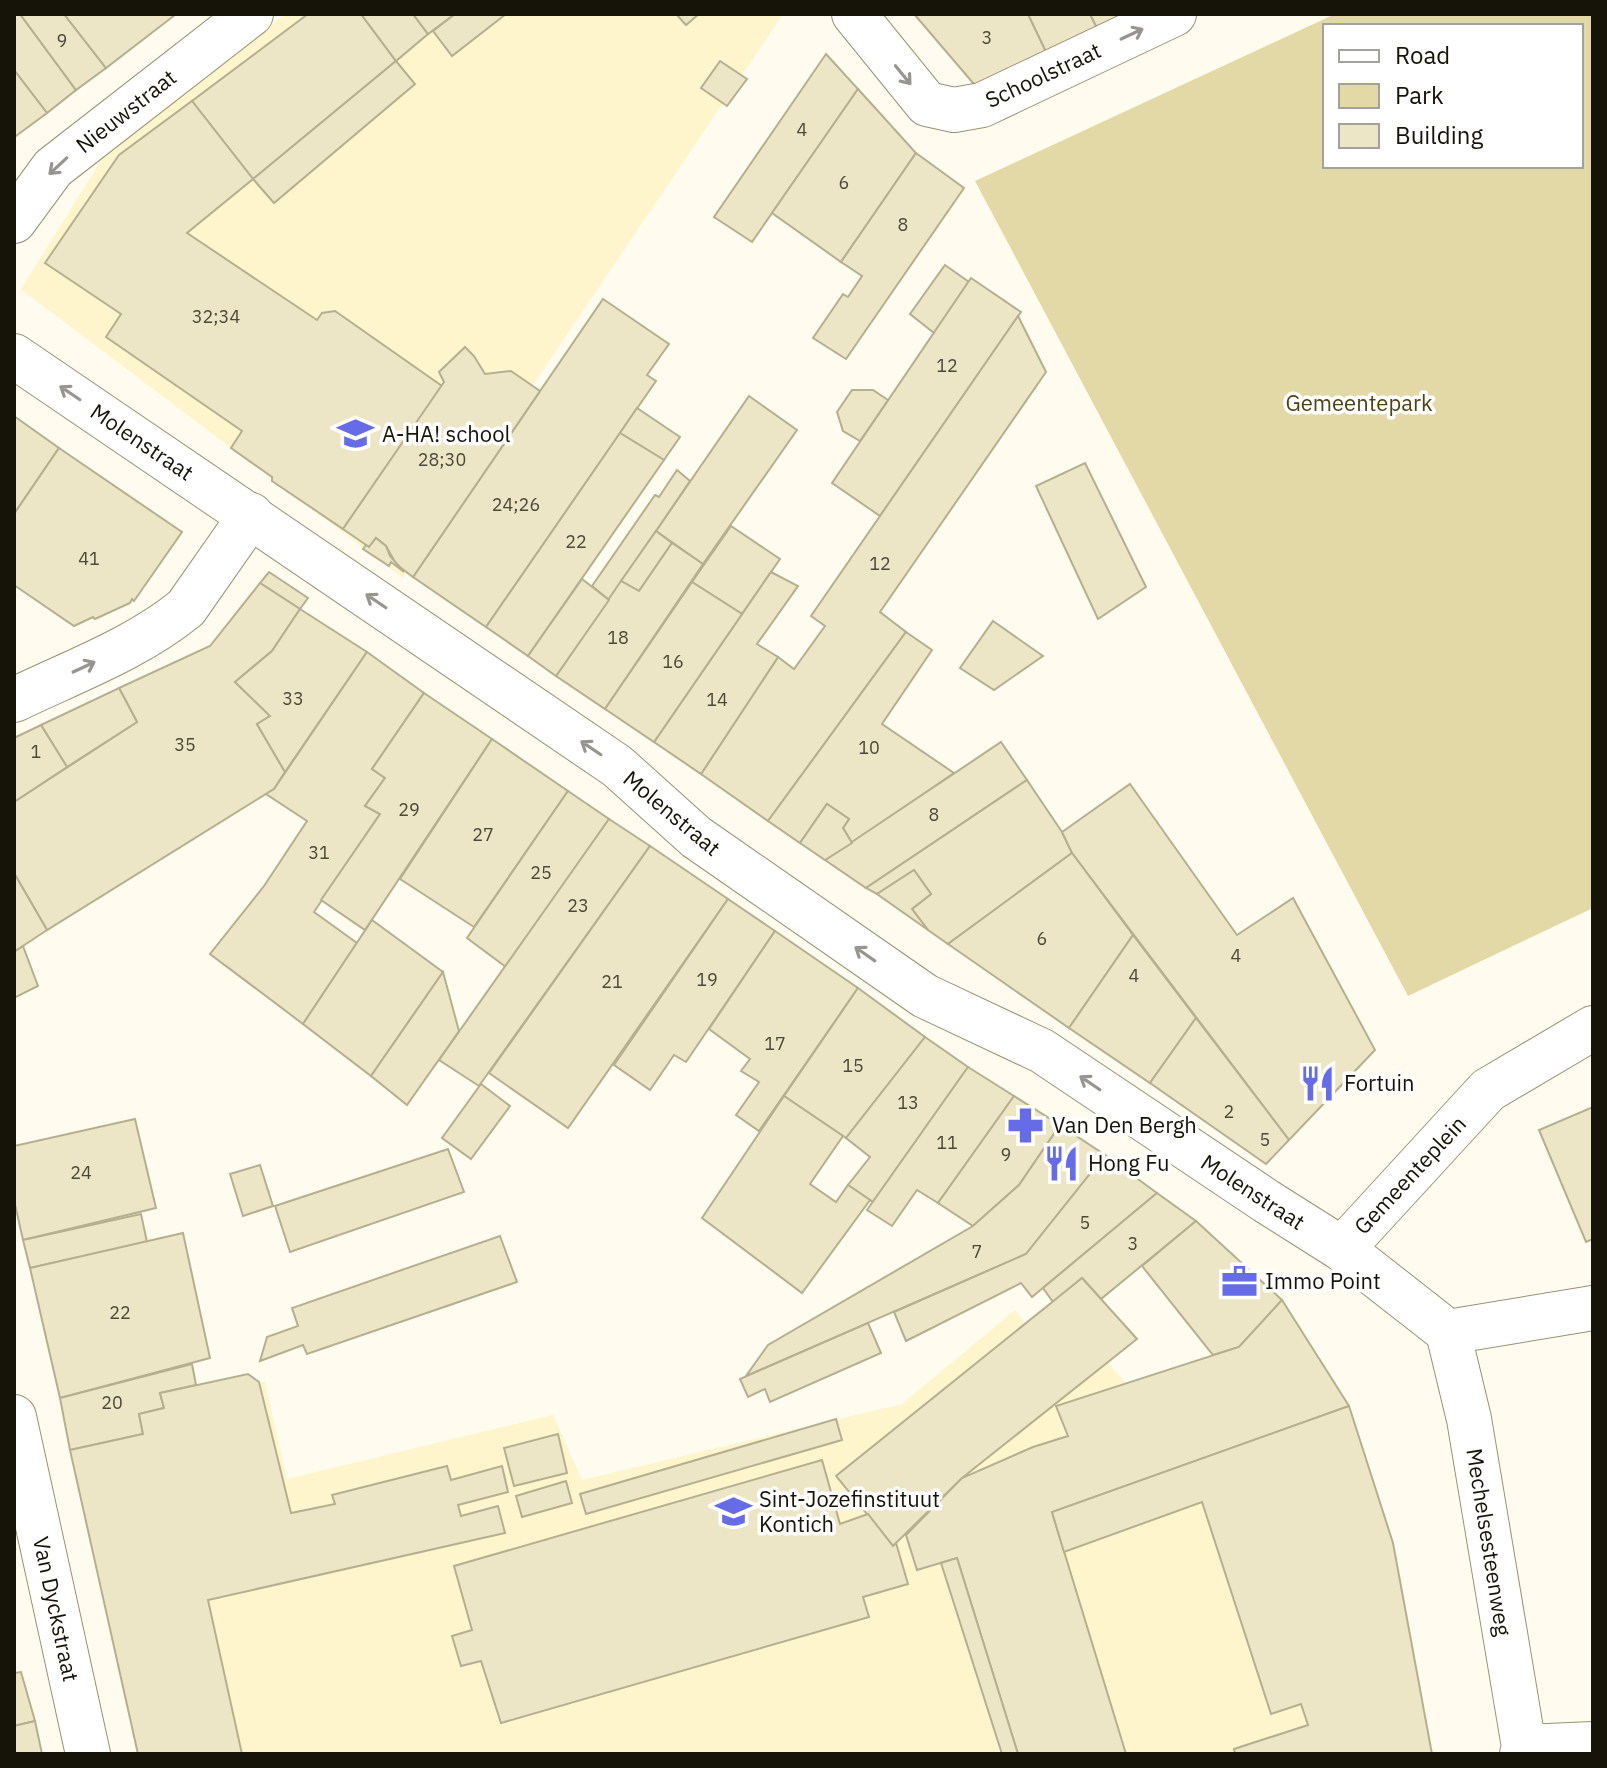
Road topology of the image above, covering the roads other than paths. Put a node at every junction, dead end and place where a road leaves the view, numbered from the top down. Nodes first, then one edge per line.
1 (251, 14) edge
2 (854, 14) edge
3 (1174, 14) edge
4 (14, 221) edge
5 (14, 356) edge
6 (251, 515) junction
7 (14, 700) edge
8 (1593, 1028) edge
9 (1342, 1249) junction
10 (1593, 1308) edge
11 (1448, 1332) junction
12 (14, 1417) edge
13 (1593, 1744) edge
14 (1523, 1751) edge
15 (88, 1754) edge

1 -> 4 street, Nieuwstraat
2 -> 3 street, Schoolstraat
6 -> 5 street, Molenstraat
7 -> 6 street
9 -> 6 street, Molenstraat
8 - 9 street, Gemeenteplein
9 - 11 street, Gemeenteplein
10 - 11 street
11 - 14 street, Mechelsesteenweg
12 - 15 street, Van Dyckstraat
13 - 14 street

